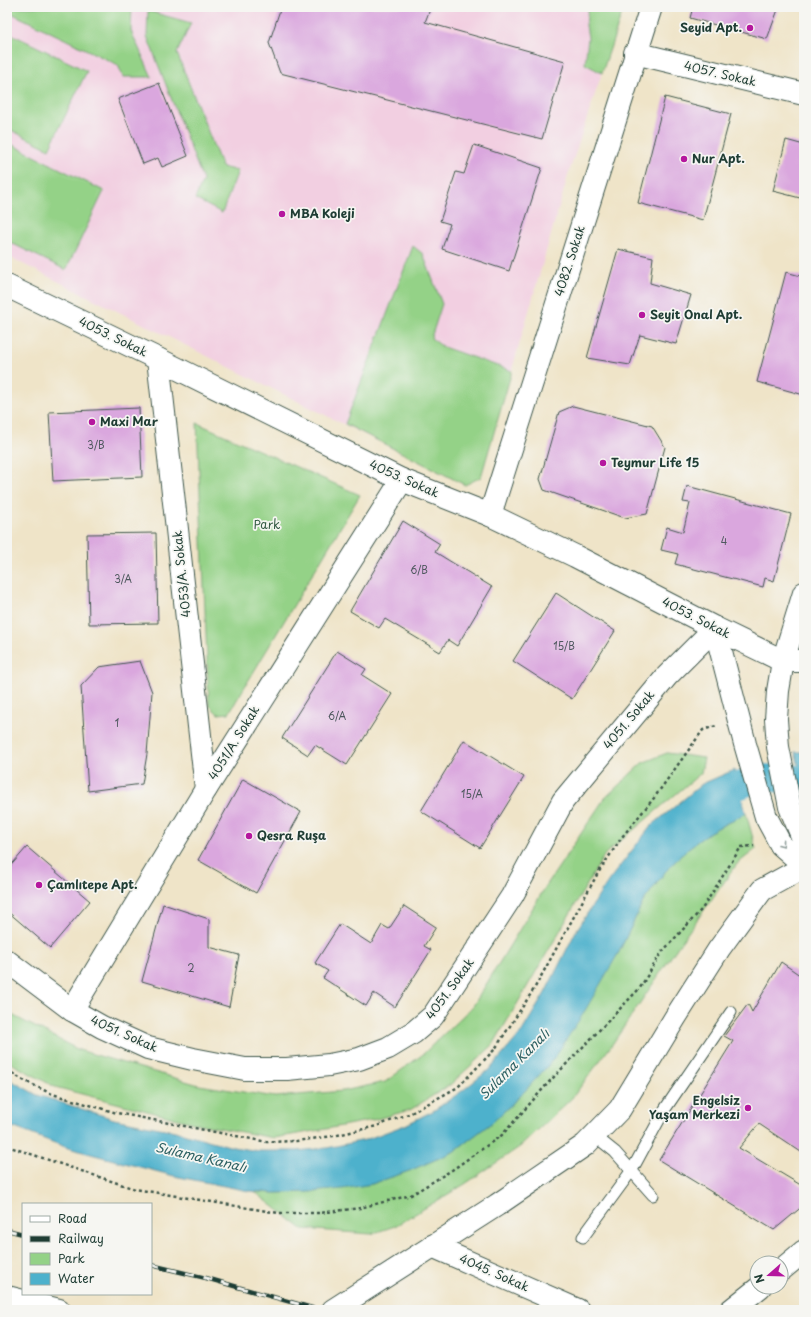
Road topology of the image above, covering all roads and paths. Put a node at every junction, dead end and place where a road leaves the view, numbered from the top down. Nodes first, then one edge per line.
1 (651, 7) edge
2 (635, 54) junction
3 (804, 94) edge
4 (7, 286) edge
5 (158, 359) junction
6 (402, 480) junction
7 (490, 515) junction
8 (804, 593) edge
9 (715, 628) junction
10 (793, 661) edge
11 (206, 789) junction
12 (804, 841) edge
13 (781, 845) junction
14 (804, 866) edge
15 (7, 961) edge
16 (72, 1010) junction
17 (731, 1012) dead end
18 (595, 1136) junction
19 (7, 1146) edge
20 (632, 1170) junction
21 (653, 1195) dead end
22 (583, 1237) dead end
23 (432, 1246) junction
24 (804, 1251) edge
25 (789, 1263) edge
26 (750, 1295) edge
27 (7, 1297) edge
28 (59, 1310) edge
29 (333, 1310) edge
30 (578, 1310) edge
31 (731, 1310) edge

1 - 2 street, 4082. Sokak
2 - 3 street, 4057. Sokak
2 - 7 street, 4082. Sokak
4 - 5 street, 4053. Sokak
5 - 6 street, 4053. Sokak
5 - 11 street, 4053/A. Sokak
6 - 7 street, 4053. Sokak
6 - 11 street, 4051/A. Sokak
7 - 9 street, 4053. Sokak
8 - 10 street
9 - 10 street, 4053. Sokak
9 -> 13 street
9 - 16 street, 4051. Sokak
10 - 12 street
11 - 16 street, 4051/A. Sokak
13 - 14 street
13 - 19 path
14 - 18 street
15 - 16 street, 4051. Sokak
17 - 20 lane
18 - 20 lane
18 - 23 street
20 - 21 lane
20 - 22 lane
23 - 29 street
23 - 30 street, 4045. Sokak
24 - 25 street
26 - 31 street
27 - 28 street

